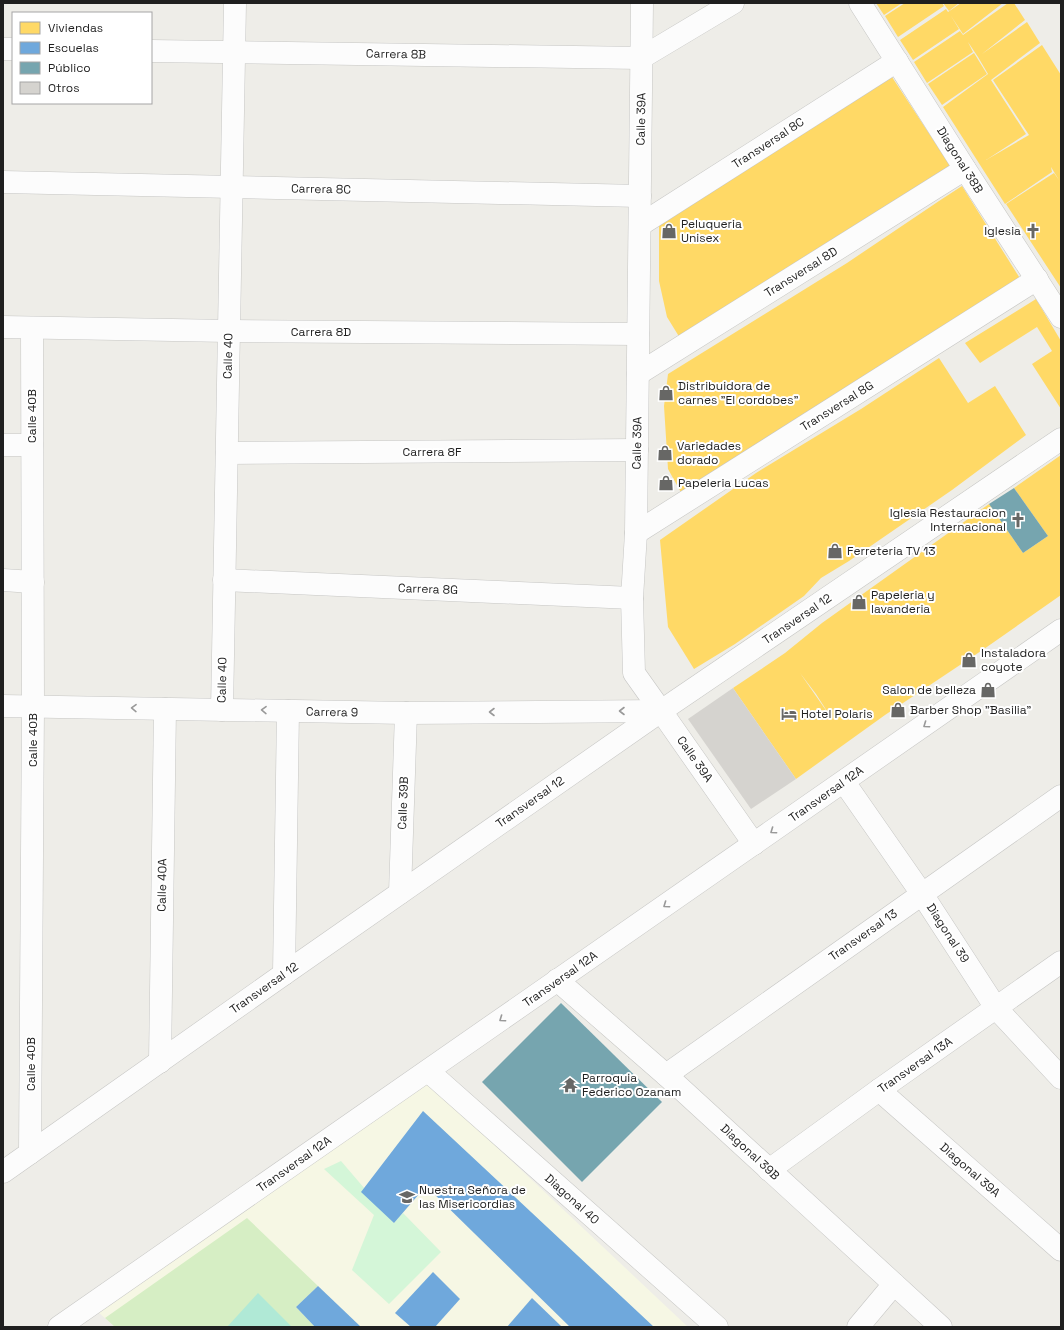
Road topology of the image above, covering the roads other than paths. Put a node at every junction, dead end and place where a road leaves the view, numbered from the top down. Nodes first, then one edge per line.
1 (235, 3) edge
2 (642, 3) edge
3 (733, 3) edge
4 (860, 3) edge
5 (152, 51) edge
6 (234, 52) junction
7 (641, 58) junction
8 (897, 61) junction
9 (965, 169) junction
10 (3, 182) edge
11 (232, 187) junction
12 (640, 196) junction
13 (640, 226) junction
14 (1037, 279) junction
15 (1061, 316) edge
16 (3, 327) edge
17 (32, 328) junction
18 (229, 331) junction
19 (638, 334) junction
20 (638, 374) junction
21 (1061, 439) edge
22 (3, 445) edge
23 (32, 446) junction
24 (637, 450) junction
25 (226, 453) junction
26 (636, 533) junction
27 (3, 580) edge
28 (224, 580) junction
29 (33, 582) junction
30 (632, 598) junction
31 (1061, 630) edge
32 (3, 706) edge
33 (33, 706) junction
34 (165, 709) junction
35 (222, 710) junction
36 (288, 711) junction
37 (661, 711) junction
38 (406, 713) junction
39 (844, 782) junction
40 (1061, 796) edge
41 (754, 844) junction
42 (400, 893) junction
43 (922, 894) junction
44 (1061, 962) edge
45 (284, 974) junction
46 (558, 980) junction
47 (996, 1008) junction
48 (160, 1062) junction
49 (428, 1071) junction
50 (666, 1074) junction
51 (1061, 1078) edge
52 (879, 1090) junction
53 (30, 1153) junction
54 (769, 1170) junction
55 (3, 1172) edge
56 (1061, 1250) edge
57 (894, 1284) junction
58 (66, 1325) edge
59 (717, 1327) edge
60 (858, 1327) edge
61 (941, 1327) edge

1 - 6 street, Calle 40
2 - 7 street, Calle 39A
3 - 7 street
4 - 8 street, Diagonal 38B
5 - 6 street, Carrera 8B
6 - 7 street, Carrera 8B
6 - 11 street, Calle 40
7 - 12 street, Calle 39A
8 - 9 street, Diagonal 38B
8 - 13 street, Transversal 8C
9 - 14 street, Diagonal 38B
9 - 20 street, Transversal 8D
10 - 11 street, Carrera 8C
11 - 12 street, Carrera 8C
11 - 18 street, Calle 40
12 - 13 street, Calle 39A
13 - 19 street, Calle 39A
14 - 15 street, Diagonal 38B
14 - 26 street, Transversal 8G
16 - 17 street, Carrera 8D
17 - 18 street, Carrera 8D
17 - 23 street, Calle 40B
18 - 19 street, Carrera 8D
18 - 25 street, Calle 40
19 - 20 street, Calle 39A
20 - 24 street, Calle 39A
21 - 37 street, Transversal 12
22 - 23 street
23 - 29 street, Calle 40B
24 - 25 street, Carrera 8F
24 - 26 street, Calle 39A
25 - 28 street, Calle 40
26 - 30 street, Calle 39A
27 - 29 street
28 - 30 street, Carrera 8G
28 - 35 street, Calle 40
29 - 33 street, Calle 40B
30 - 37 street, Calle 39A
31 -> 39 street, Transversal 12A
32 - 33 street, Carrera 9
34 -> 33 street, Carrera 9
33 - 53 street, Calle 40B
34 - 35 street, Carrera 9
34 - 48 street, Calle 40A
36 -> 35 street, Carrera 9
36 - 38 street, Carrera 9
36 - 45 street
37 -> 38 street, Carrera 9
37 - 41 street, Calle 39A
37 - 42 street, Transversal 12
38 - 42 street, Calle 39B
39 -> 41 street, Transversal 12A
39 - 43 street, Diagonal 39
40 - 43 street, Transversal 13
41 -> 46 street, Transversal 12A
42 - 45 street, Transversal 12
43 - 47 street, Diagonal 39
43 - 50 street, Transversal 13
44 - 47 street, Transversal 13A
45 - 48 street, Transversal 12
46 -> 49 street, Transversal 12A
46 - 50 street, Diagonal 39B
47 - 51 street, Diagonal 39
47 - 52 street, Transversal 13A
48 - 53 street, Transversal 12
49 - 58 street, Transversal 12A
49 - 59 street, Diagonal 40
50 - 54 street, Diagonal 39B
52 - 54 street, Transversal 13A
52 - 56 street, Diagonal 39A
53 - 55 street, Transversal 12
54 - 57 street, Diagonal 39B
57 - 60 street
57 - 61 street, Diagonal 39B

